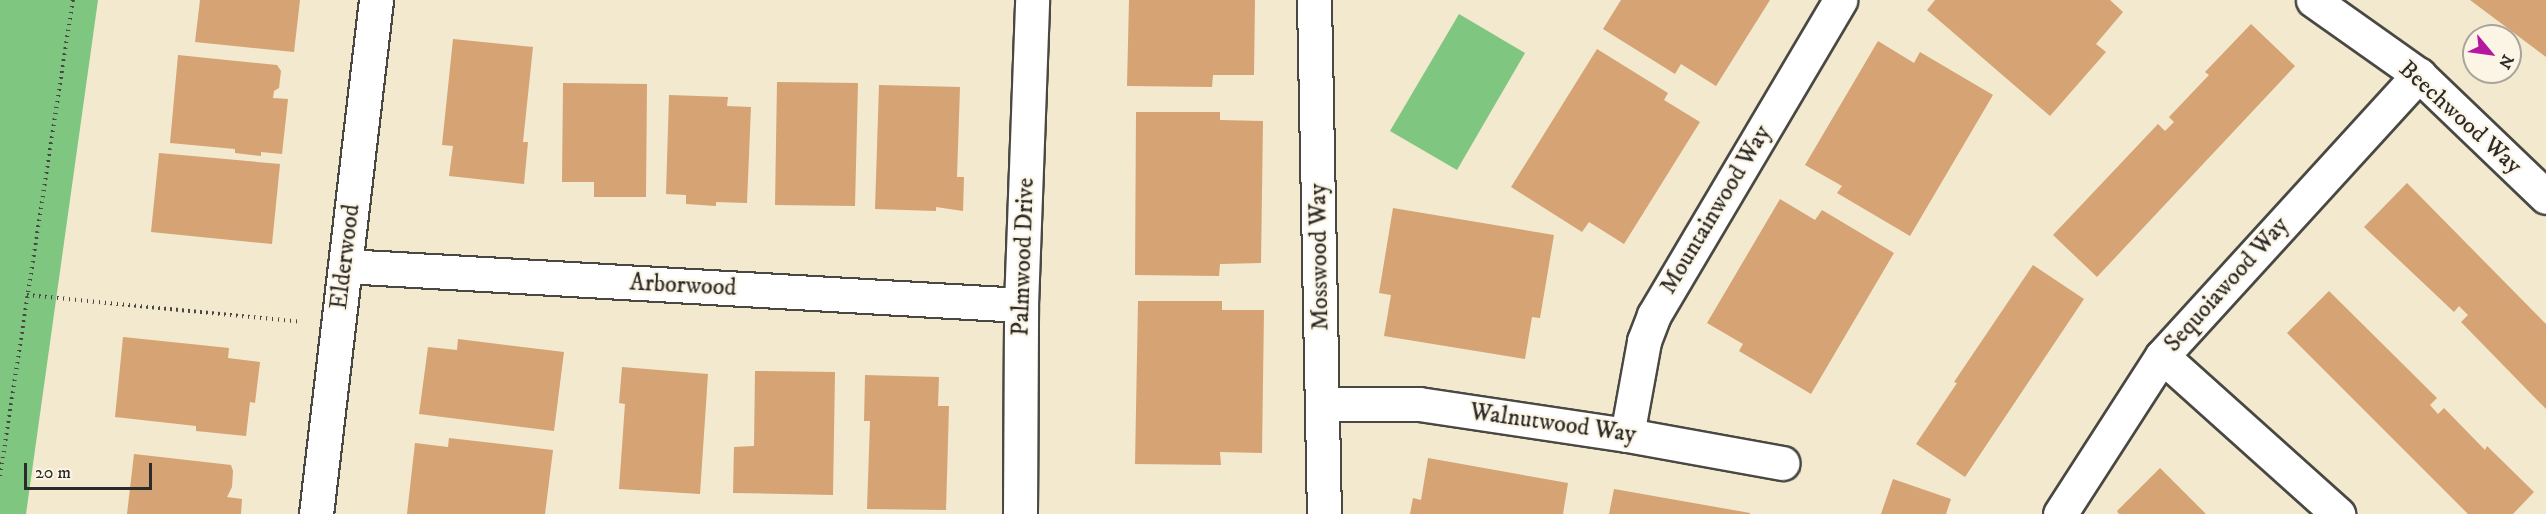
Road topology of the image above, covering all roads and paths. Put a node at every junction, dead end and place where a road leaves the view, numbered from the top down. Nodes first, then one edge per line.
1 (73, 0) edge
2 (376, 0) edge
3 (1032, 0) edge
4 (1314, 0) edge
5 (1840, 0) edge
6 (2313, 0) edge
7 (2419, 75) junction
8 (2546, 197) edge
9 (345, 266) junction
10 (27, 295) junction
11 (1021, 305) junction
12 (338, 326) junction
13 (2162, 356) junction
14 (1323, 404) junction
15 (1628, 435) junction
16 (1782, 463) dead end
17 (0, 476) edge
18 (316, 514) edge
19 (1020, 514) edge
20 (1324, 514) edge
21 (2061, 514) edge
22 (2338, 514) edge

1 - 10 path
2 - 9 street, Elderwood
3 - 11 street, Palmwood Drive
4 - 14 street, Mosswood Way
5 - 15 street, Mountainwood Way
6 - 7 street, Beechwood Way
7 - 8 street, Beechwood Way
7 - 13 street, Sequoiawood Way
9 - 11 street, Arborwood
9 - 12 street, Elderwood
10 - 12 path
10 - 17 path
11 - 19 street, Palmwood Drive
12 - 18 street, Elderwood
13 - 21 street, Sequoiawood Way
13 - 22 street
14 - 15 street, Walnutwood Way
14 - 20 street, Mosswood Way
15 - 16 street, Walnutwood Way

